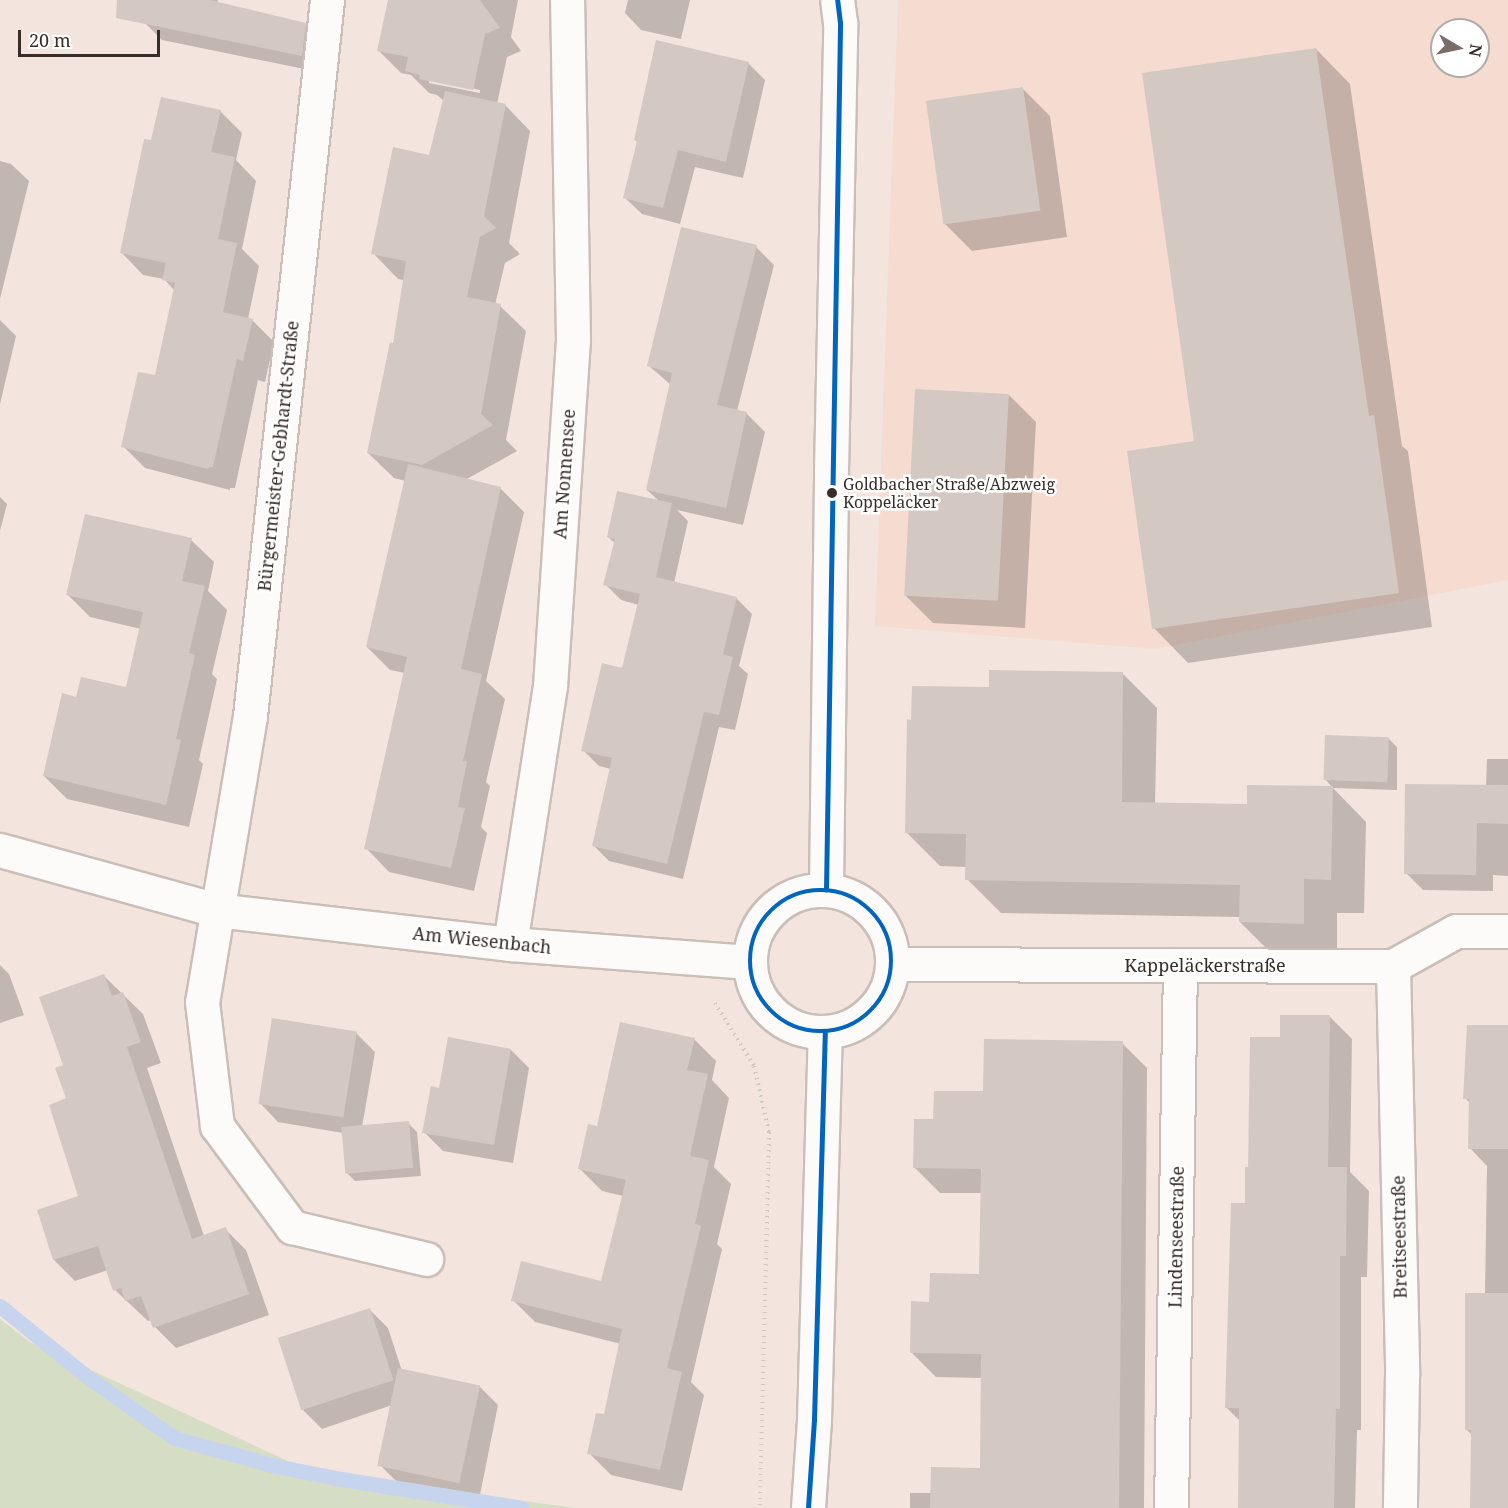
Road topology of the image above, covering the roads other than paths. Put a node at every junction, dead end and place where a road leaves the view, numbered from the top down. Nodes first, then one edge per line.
1 (327, 0) edge
2 (567, 0) edge
3 (837, 0) edge
4 (0, 850) edge
5 (826, 890) junction
6 (216, 910) junction
7 (1508, 931) edge
8 (510, 944) junction
9 (749, 962) junction
10 (892, 964) junction
11 (1180, 965) junction
12 (1393, 966) junction
13 (825, 1033) junction
14 (426, 1259) dead end
15 (808, 1508) edge
16 (1172, 1508) edge
17 (1400, 1508) edge

1 - 6 street, Bürgermeister-Gebhardt-Straße
2 - 8 street, Am Nonnensee
3 - 5 street
4 - 6 street, Am Wiesenbach
5 - 9 street
5 - 10 street
6 - 8 street, Am Wiesenbach
6 - 14 street
7 - 12 street
8 - 9 street, Am Wiesenbach
9 - 13 street
10 - 11 street, Kappeläckerstraße
10 - 13 street
11 - 12 street, Kappeläckerstraße
11 - 16 street, Lindenseestraße
12 - 17 street, Breitseestraße
13 - 15 street

